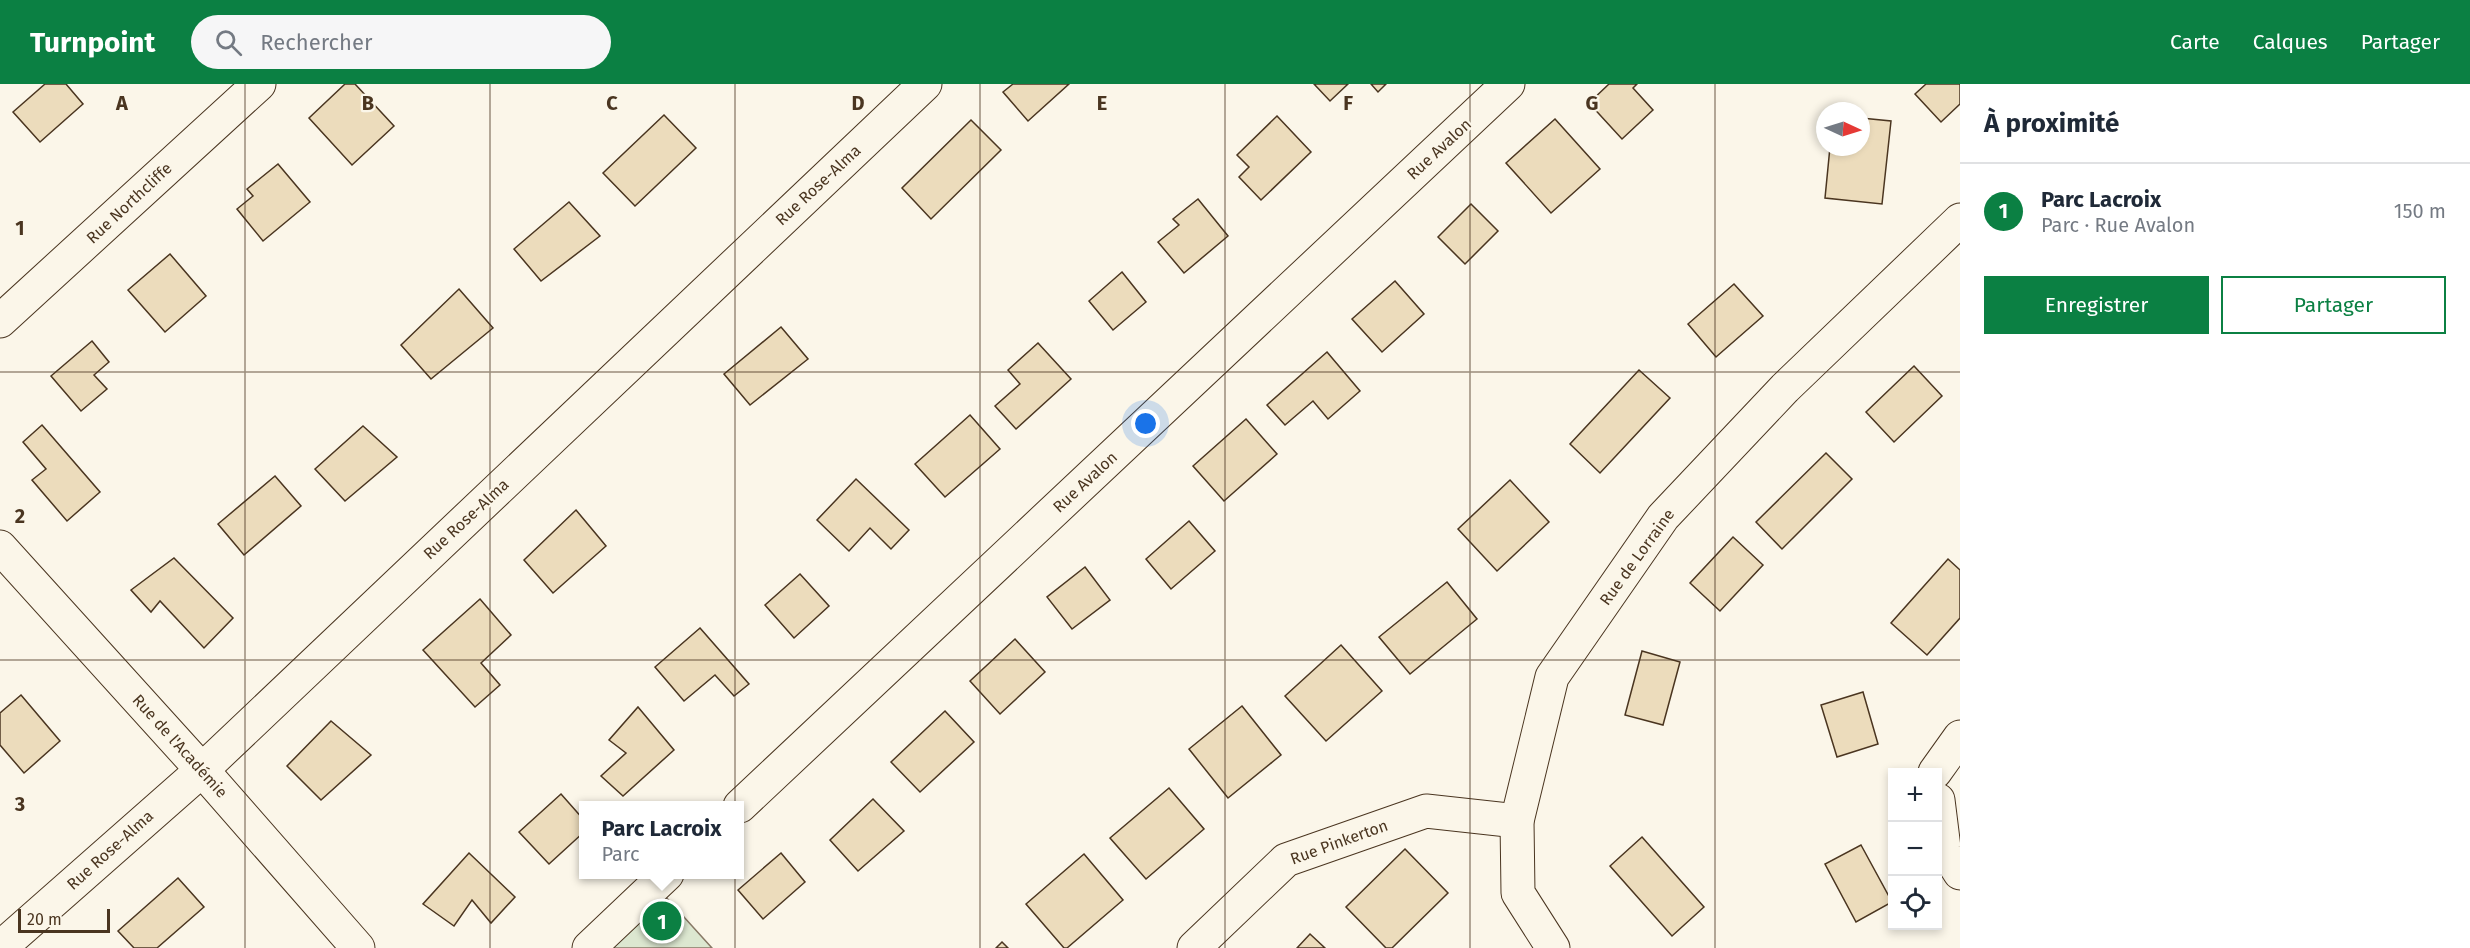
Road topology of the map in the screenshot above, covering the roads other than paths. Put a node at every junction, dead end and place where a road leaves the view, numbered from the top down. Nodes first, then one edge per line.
1 (259, 84) edge
2 (925, 84) edge
3 (1508, 84) edge
4 (1960, 220) edge
5 (0, 321) edge
6 (0, 547) edge
7 (1960, 736) edge
8 (1938, 768) edge
9 (202, 770) junction
10 (744, 802) edge
11 (1517, 821) junction
12 (1941, 822) edge
13 (1960, 873) edge
14 (662, 879) edge
15 (0, 948) edge
16 (358, 948) edge
17 (589, 948) edge
18 (1194, 948) edge
19 (1553, 948) edge

1 - 5 street, Rue Northcliffe
2 - 9 street, Rue Rose-Alma
3 - 10 street, Rue Avalon
4 - 11 street, Rue de Lorraine
6 - 9 street, Rue de l'Académie
7 - 8 street
9 - 15 street, Rue Rose-Alma
9 - 16 street, Rue de l'Académie
11 - 18 street, Rue Pinkerton
11 - 19 street, Rue de Lorraine
12 - 13 street
14 - 17 street

